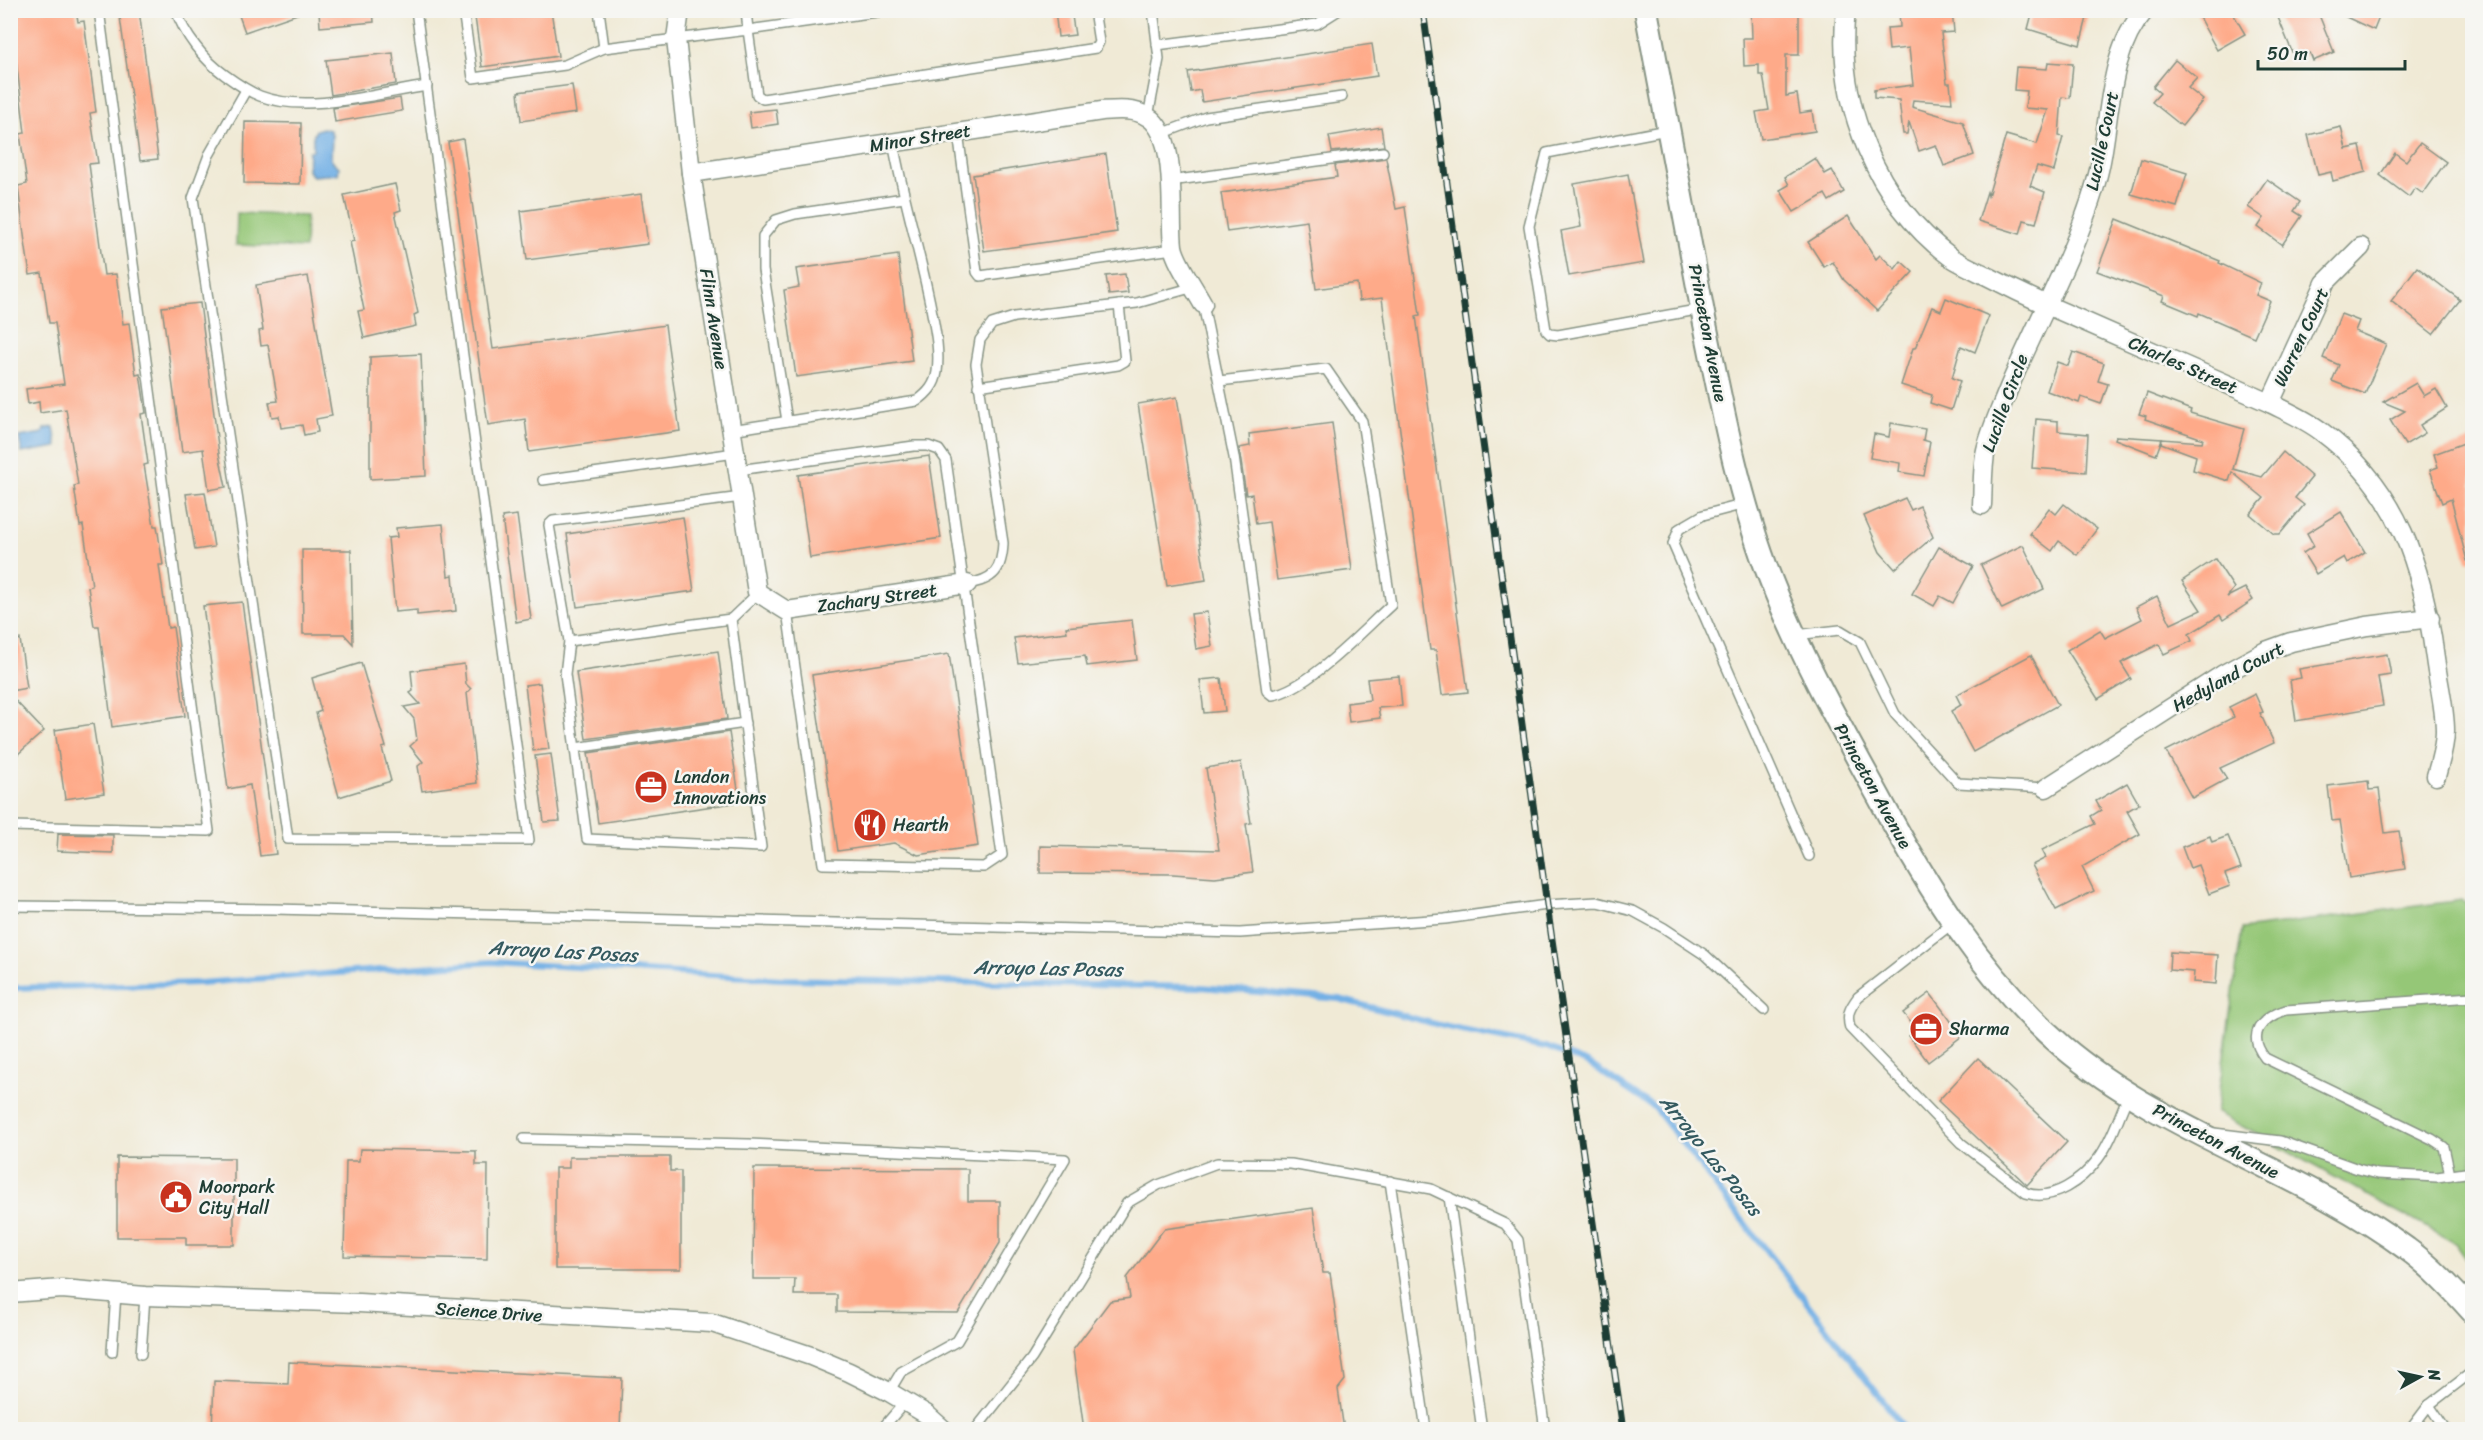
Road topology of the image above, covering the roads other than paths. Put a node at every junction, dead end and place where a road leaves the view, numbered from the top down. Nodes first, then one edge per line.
1 (99, 10) edge
2 (176, 10) edge
3 (416, 10) edge
4 (463, 10) edge
5 (599, 10) edge
6 (680, 10) edge
7 (746, 10) edge
8 (891, 10) edge
9 (1094, 10) edge
10 (1153, 10) edge
11 (1339, 10) edge
12 (1646, 10) edge
13 (1846, 10) edge
14 (2145, 10) edge
15 (748, 30) junction
16 (676, 39) junction
17 (1157, 45) junction
18 (604, 48) junction
19 (427, 86) junction
20 (246, 90) junction
21 (1342, 97) dead end
22 (1148, 117) junction
23 (1669, 129) junction
24 (958, 133) junction
25 (1161, 134) junction
26 (893, 142) junction
27 (1383, 152) dead end
28 (691, 173) junction
29 (1170, 181) junction
30 (904, 198) junction
31 (2361, 247) dead end
32 (1173, 249) junction
33 (1194, 287) junction
34 (1203, 304) joint
35 (1119, 305) junction
36 (2044, 306) junction
37 (1702, 309) junction
38 (1219, 381) junction
39 (978, 386) junction
40 (2270, 403) junction
41 (787, 421) junction
42 (731, 430) junction
43 (736, 461) junction
44 (543, 480) dead end
45 (742, 497) junction
46 (1745, 504) junction
47 (1982, 505) dead end
48 (965, 585) junction
49 (758, 593) junction
50 (787, 611) junction
51 (2430, 618) junction
52 (731, 619) junction
53 (1795, 635) junction
54 (569, 641) junction
55 (745, 723) junction
56 (575, 748) junction
57 (2436, 776) dead end
58 (2046, 788) joint
59 (10, 826) edge
60 (1809, 856) dead end
61 (10, 906) edge
62 (1954, 922) junction
63 (2472, 997) edge
64 (1764, 1010) dead end
65 (2129, 1094) junction
66 (2197, 1131) junction
67 (524, 1139) dead end
68 (2472, 1172) edge
69 (2450, 1175) junction
70 (1390, 1181) junction
71 (1449, 1197) junction
72 (10, 1293) edge
73 (116, 1293) junction
74 (145, 1296) junction
75 (2472, 1311) edge
76 (112, 1352) dead end
77 (141, 1353) dead end
78 (2472, 1372) edge
79 (889, 1392) junction
80 (905, 1402) junction
81 (2429, 1405) junction
82 (934, 1426) edge
83 (881, 1430) edge
84 (975, 1430) edge
85 (1426, 1430) edge
86 (1482, 1430) edge
87 (1545, 1430) edge
88 (2410, 1430) edge
89 (2446, 1430) edge

1 - 59 lane
2 - 20 lane
3 - 19 lane
4 - 18 lane
5 - 18 lane
6 - 16 street, Flinn Avenue
7 - 15 lane
8 - 15 lane
9 - 15 lane
10 - 17 lane
11 - 17 lane
12 - 23 street, Princeton Avenue
13 - 36 street, Charles Street
14 - 36 street, Lucille Court
15 - 16 lane
16 - 18 lane
16 - 28 street, Flinn Avenue
17 - 22 lane
19 - 20 lane
19 - 20 lane
21 - 25 lane
22 - 24 street, Minor Street
22 - 25 street
23 - 37 street, Princeton Avenue
23 - 37 lane
24 - 26 street, Minor Street
24 - 32 lane
25 - 29 street
26 - 28 street, Minor Street
26 - 30 lane
27 - 29 lane
28 - 42 street, Flinn Avenue
29 - 32 street
30 - 41 lane
30 - 41 lane
31 - 40 street, Warren Court
32 - 33 street
33 - 34 street
33 - 35 lane
34 - 38 lane
35 - 39 lane
35 - 39 lane
36 - 40 street, Charles Street
36 - 47 street, Lucille Circle
37 - 46 street, Princeton Avenue
38 - 38 lane
39 - 48 lane
40 - 51 street, Charles Street
41 - 42 lane
42 - 43 street, Flinn Avenue
43 - 44 lane
43 - 45 street, Flinn Avenue
43 - 48 lane
45 - 49 street, Flinn Avenue
45 - 54 lane
46 - 53 street, Princeton Avenue
46 - 60 lane
48 - 50 street, Zachary Street
48 - 50 lane
49 - 50 street
49 - 52 lane
51 - 57 street, Charles Street
51 - 58 street, Hedyland Court
52 - 54 lane
52 - 55 lane
53 - 58 lane
53 - 62 street, Princeton Avenue
54 - 56 lane
55 - 56 lane
55 - 56 lane
61 - 64 lane
62 - 65 street, Princeton Avenue
62 - 65 lane
63 - 69 lane
65 - 66 street, Princeton Avenue
66 - 69 lane
66 - 75 street, Princeton Avenue
67 - 79 lane
68 - 69 lane
70 - 71 lane
70 - 84 lane
70 - 85 lane
71 - 86 lane
71 - 87 lane
72 - 73 street, Science Drive
73 - 74 street, Science Drive
73 - 76 lane
74 - 77 lane
74 - 79 street, Science Drive
78 - 81 lane
79 - 80 street, Science Drive
80 - 82 street, Science Drive
80 - 83 lane
81 - 88 lane
81 - 89 lane

